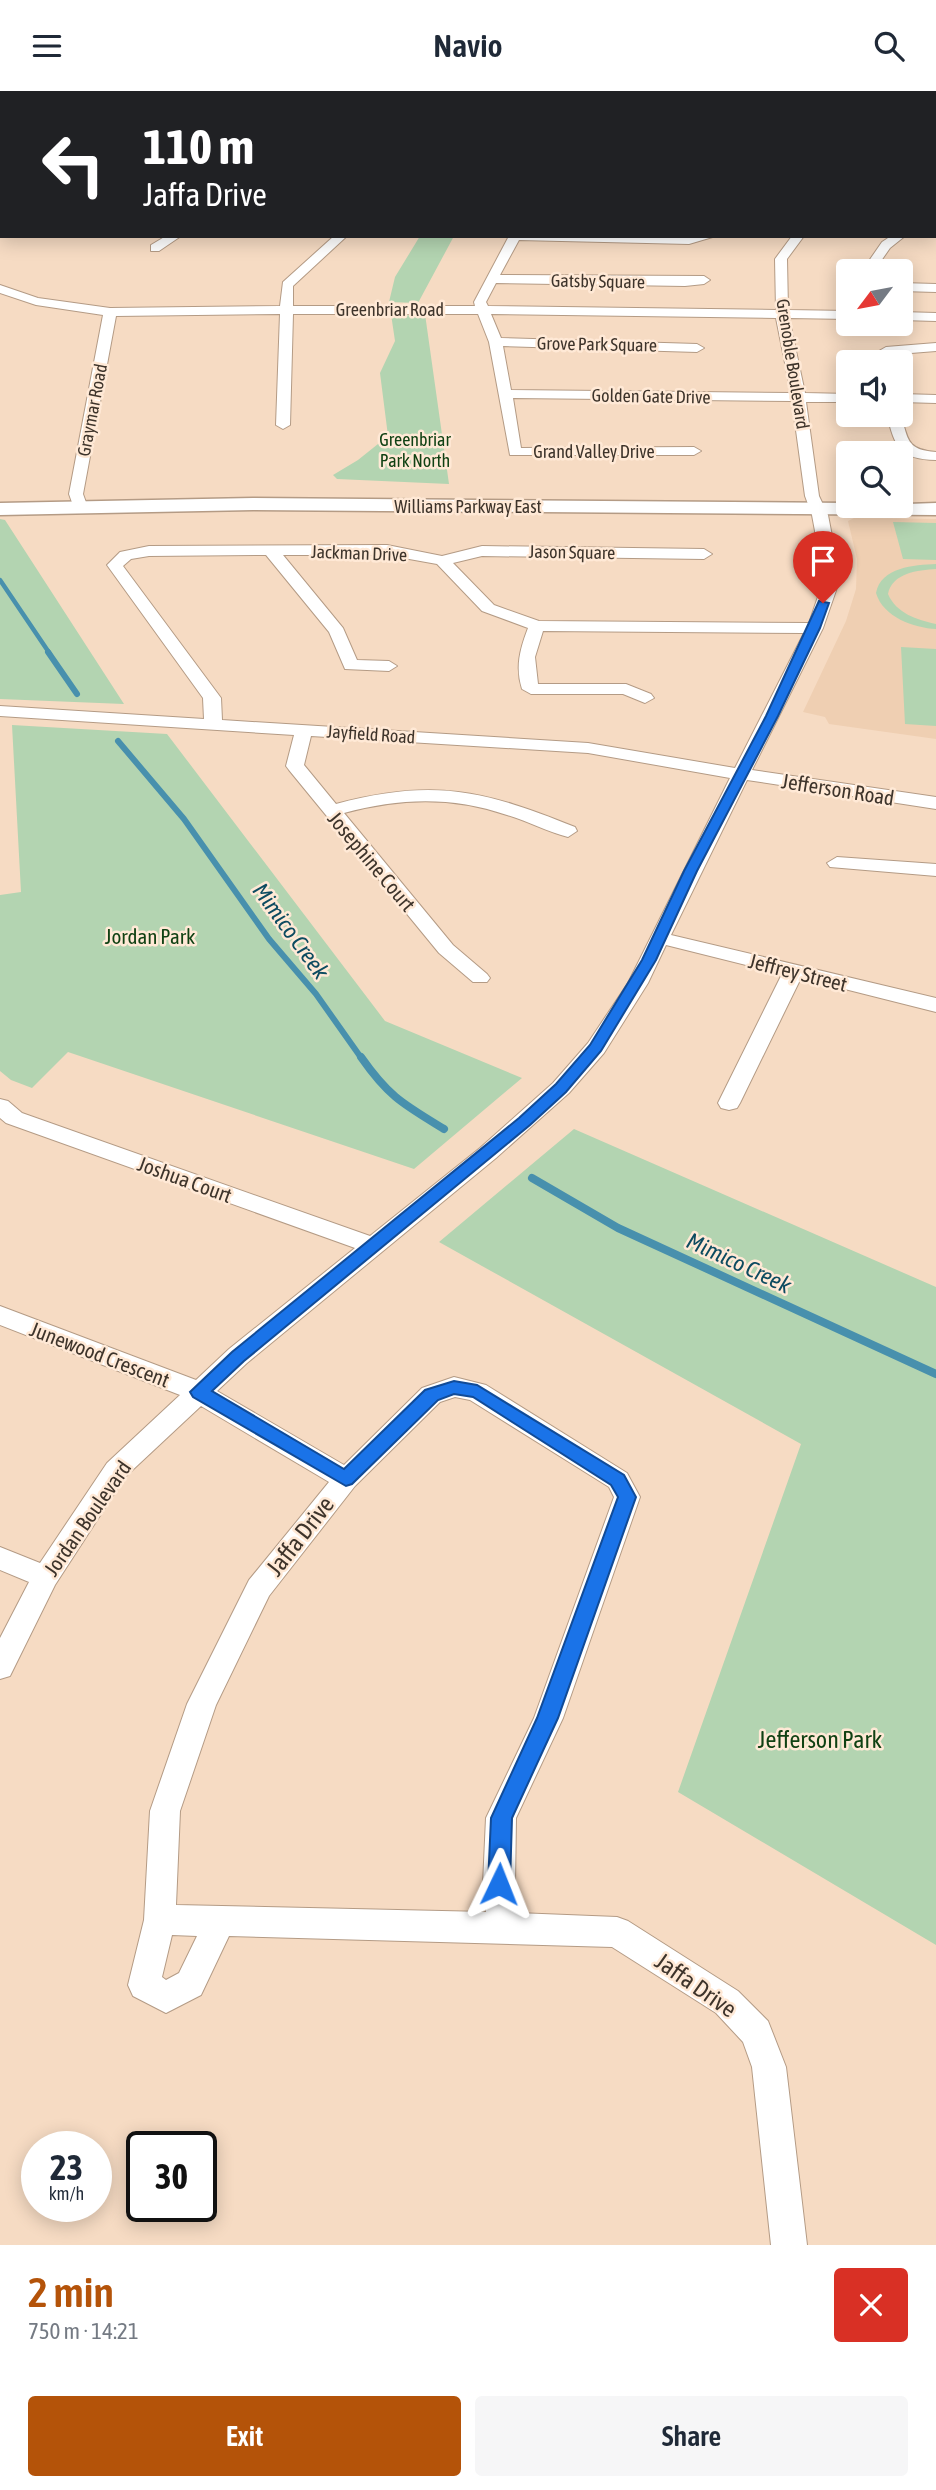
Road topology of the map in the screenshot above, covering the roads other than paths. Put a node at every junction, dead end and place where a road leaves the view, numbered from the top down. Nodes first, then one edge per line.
1 (172, 238) edge
2 (339, 238) edge
3 (514, 238) edge
4 (602, 238) edge
5 (700, 238) edge
6 (797, 238) edge
7 (896, 238) edge
8 (156, 248) dead end
9 (876, 259) edge
10 (491, 279) junction
11 (704, 280) dead end
12 (914, 287) edge
13 (936, 288) edge
14 (4, 294) edge
15 (484, 309) junction
16 (285, 310) junction
17 (110, 312) junction
18 (782, 314) junction
19 (836, 315) edge
20 (914, 316) edge
21 (936, 317) edge
22 (496, 342) junction
23 (936, 347) edge
24 (697, 348) dead end
25 (898, 350) edge
26 (504, 394) junction
27 (836, 398) edge
28 (913, 398) edge
29 (799, 399) junction
30 (936, 399) edge
31 (283, 425) dead end
32 (897, 427) edge
33 (694, 451) dead end
34 (936, 456) edge
35 (0, 496) edge
36 (913, 496) edge
37 (936, 496) edge
38 (836, 498) edge
39 (78, 501) junction
40 (814, 502) junction
41 (0, 509) edge
42 (936, 509) edge
43 (271, 551) junction
44 (704, 554) dead end
45 (442, 561) junction
46 (537, 626) junction
47 (815, 628) junction
48 (389, 666) dead end
49 (645, 698) dead end
50 (0, 711) edge
51 (213, 723) junction
52 (304, 729) junction
53 (740, 774) junction
54 (936, 803) edge
55 (330, 811) junction
56 (568, 831) dead end
57 (837, 863) dead end
58 (936, 870) edge
59 (660, 938) junction
60 (794, 971) junction
61 (480, 978) dead end
62 (936, 1005) edge
63 (729, 1103) dead end
64 (0, 1105) edge
65 (373, 1246) junction
66 (0, 1315) edge
67 (199, 1392) junction
68 (346, 1479) junction
69 (0, 1558) edge
70 (45, 1577) junction
71 (0, 1667) edge
72 (160, 1920) junction
73 (220, 1921) junction
74 (503, 1927) junction
75 (789, 2245) edge

1 - 8 street
2 - 16 street
3 - 10 street
4 - 5 street
6 - 18 street, Grenoble Boulevard
7 - 9 street
10 - 11 street, Gatsby Square
10 - 15 street
12 - 13 street
14 - 17 street, Greenbriar Road
15 - 16 street, Greenbriar Road
15 - 18 street, Greenbriar Road
15 - 22 street, Grand Valley Drive
16 - 17 street, Greenbriar Road
16 - 31 street
17 - 39 street, Graymar Road
18 - 19 street, Greenbriar Road
18 - 29 street, Grenoble Boulevard
20 - 21 street
22 - 24 street, Grove Park Square
22 - 26 street, Grand Valley Drive
23 - 25 street
26 - 29 street, Golden Gate Drive
26 - 33 street, Grand Valley Drive
27 - 29 street, Golden Gate Drive
28 - 30 street
29 - 40 street, Grenoble Boulevard
32 - 34 street
35 - 39 main road, Williams Parkway East
36 - 37 main road
38 - 40 main road, Williams Parkway East
39 - 40 main road, Williams Parkway East
39 - 41 main road, Williams Parkway East
40 - 42 main road, Williams Parkway East
40 - 47 street, Jordan Boulevard
43 - 45 street, Jackman Drive
43 - 48 street
43 - 51 street, Jackman Drive
44 - 45 street, Jason Square
45 - 46 street
46 - 47 street
46 - 49 street
47 - 53 street, Jordan Boulevard
50 - 51 street, Jayfield Road
51 - 52 street, Jayfield Road
52 - 53 street, Jayfield Road
52 - 55 street, Josephine Court
53 - 54 street, Jefferson Road
53 - 59 street, Jordan Boulevard
55 - 56 street
55 - 61 street, Josephine Court
57 - 58 street
59 - 60 street, Jeffrey Street
59 - 65 street, Jordan Boulevard
60 - 62 street, Jeffrey Street
60 - 63 street
64 - 65 street, Joshua Court
65 - 67 street, Jordan Boulevard
66 - 67 street, Junewood Crescent
67 - 68 street, Junewood Crescent
67 - 70 street, Jordan Boulevard
68 - 72 street, Jaffa Drive
68 - 74 street, Jaffa Drive
69 - 70 street
70 - 71 street, Jordan Boulevard
72 - 73 street, Jaffa Drive
72 - 73 street, Jaffa Drive
73 - 74 street, Jaffa Drive
74 - 75 street, Jaffa Drive

